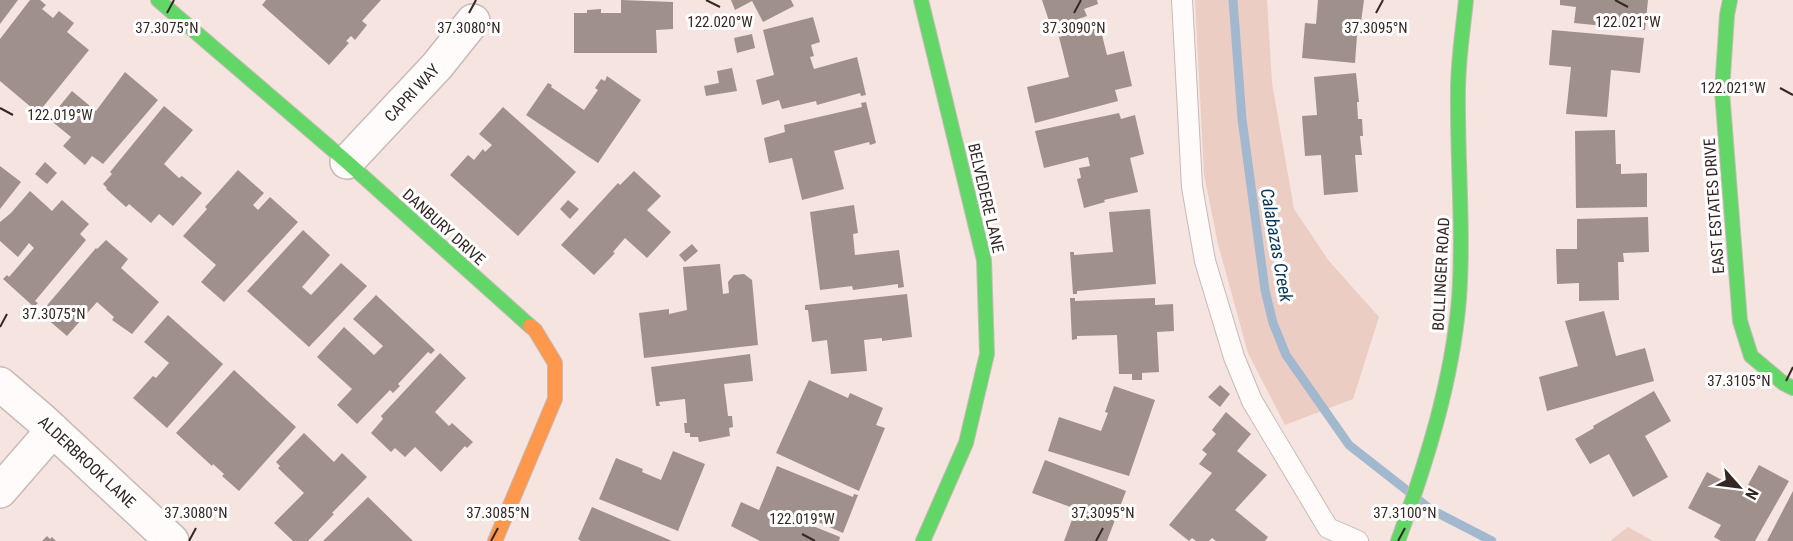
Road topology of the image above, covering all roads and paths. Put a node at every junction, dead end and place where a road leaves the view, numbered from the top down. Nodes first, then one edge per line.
1 (158, 0) edge
2 (921, 0) edge
3 (1182, 0) edge
4 (1466, 0) edge
5 (1730, 0) edge
6 (474, 21) dead end
7 (347, 162) junction
8 (0, 384) edge
9 (1793, 388) edge
10 (53, 430) junction
11 (0, 491) edge
12 (172, 541) edge
13 (495, 541) edge
14 (923, 541) edge
15 (1358, 541) edge
16 (1398, 541) edge

1 - 7 street, DANBURY DRIVE
2 - 14 street, BELVEDERE LANE
3 - 15 lane
4 - 16 street, BOLLINGER ROAD
5 - 9 street, EAST ESTATES DRIVE
6 - 7 street, CAPRI WAY
7 - 13 street, DANBURY DRIVE
8 - 10 street, ALDERBROOK LANE
10 - 11 street
10 - 12 street, ALDERBROOK LANE

